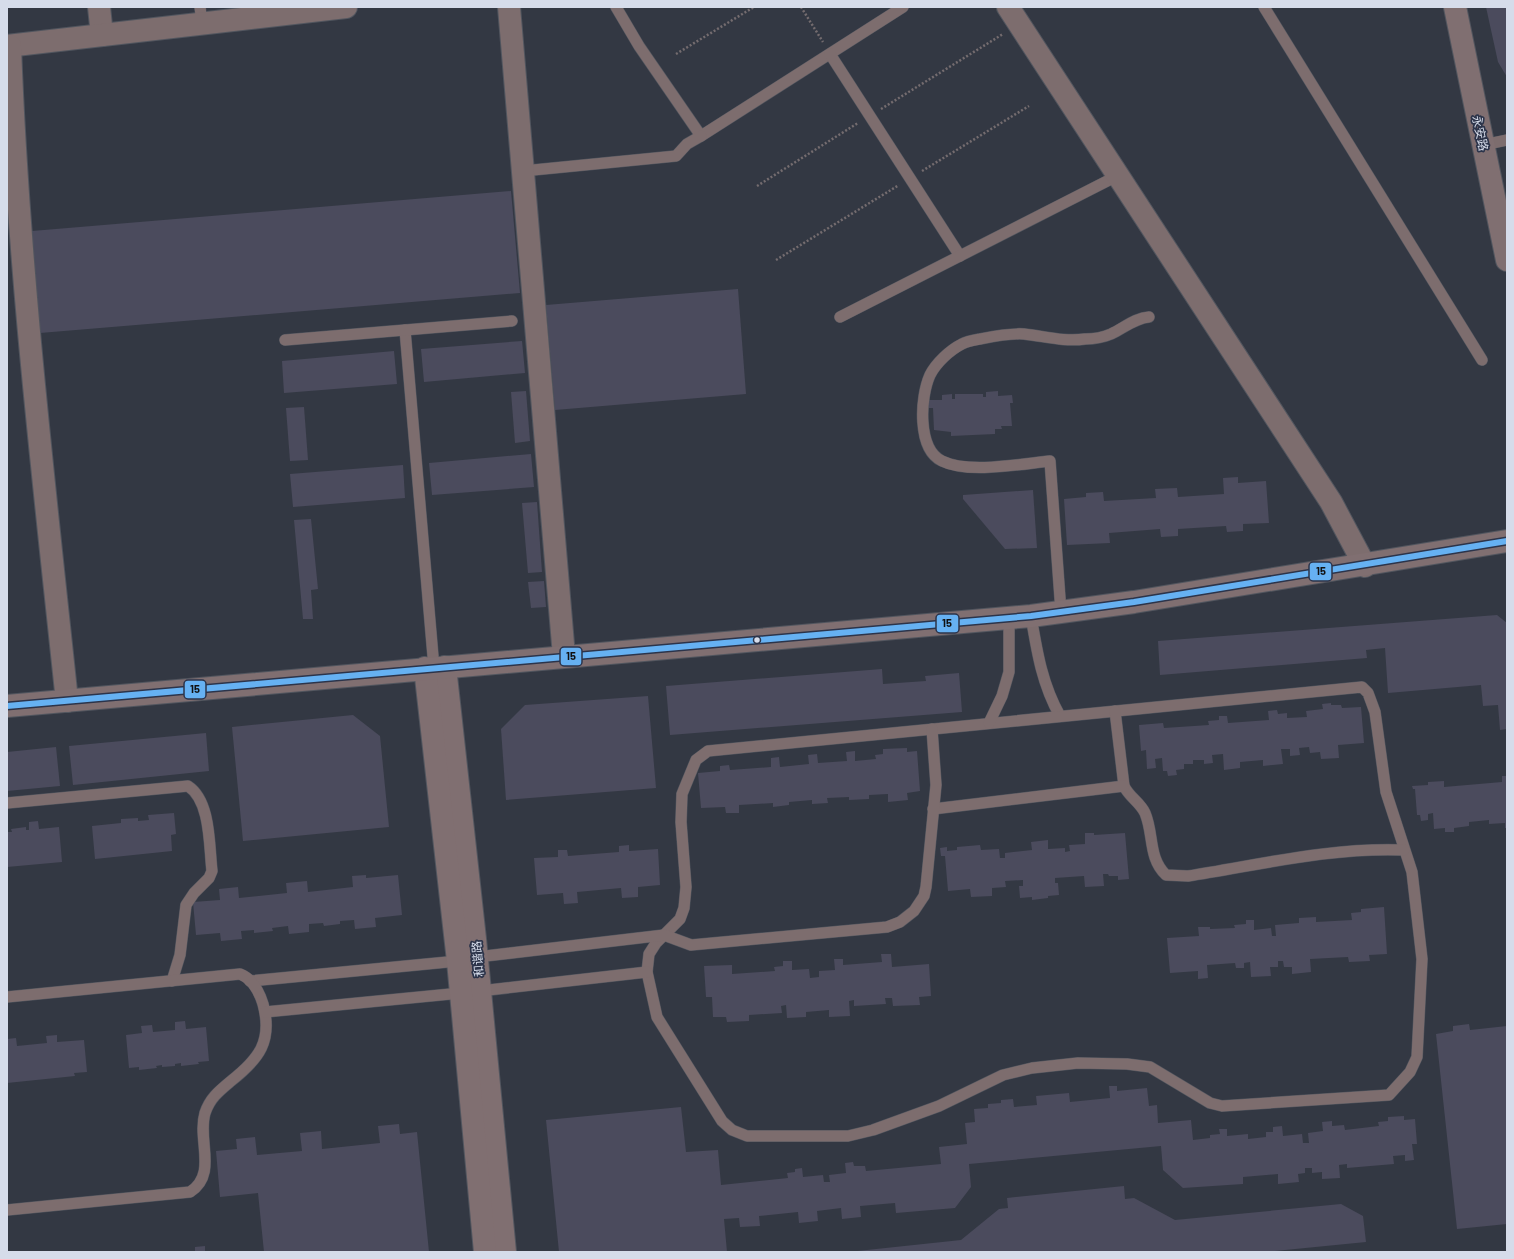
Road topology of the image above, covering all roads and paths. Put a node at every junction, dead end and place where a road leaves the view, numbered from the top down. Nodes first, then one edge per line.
1 (99, 7) edge
2 (346, 7) edge
3 (508, 7) edge
4 (616, 7) edge
5 (754, 7) edge
6 (801, 7) edge
7 (903, 7) edge
8 (1008, 7) edge
9 (1264, 7) edge
10 (1455, 7) edge
11 (297, 10) edge
12 (201, 15) edge
13 (1020, 26) junction
14 (102, 35) junction
15 (9, 46) edge
16 (676, 54) dead end
17 (830, 54) junction
18 (870, 116) junction
19 (701, 136) junction
20 (1507, 140) edge
21 (1484, 145) junction
22 (523, 170) junction
23 (1118, 176) junction
24 (757, 186) dead end
25 (960, 256) junction
26 (1507, 260) edge
27 (840, 317) dead end
28 (1150, 317) dead end
29 (512, 321) dead end
30 (406, 330) junction
31 (285, 340) dead end
32 (1482, 360) dead end
33 (1507, 541) edge
34 (1366, 566) junction
35 (1061, 612) junction
36 (1030, 616) junction
37 (1009, 618) junction
38 (564, 656) junction
39 (434, 668) junction
40 (67, 701) junction
41 (7, 706) edge
42 (1115, 711) junction
43 (1060, 716) junction
44 (989, 723) junction
45 (932, 729) junction
46 (1124, 786) junction
47 (7, 804) edge
48 (933, 809) junction
49 (1404, 850) junction
50 (664, 935) junction
51 (467, 959) junction
52 (647, 972) junction
53 (172, 981) junction
54 (250, 981) junction
55 (470, 992) junction
56 (7, 997) edge
57 (265, 1012) junction
58 (7, 1210) edge
59 (485, 1252) edge
60 (504, 1252) edge

1 - 14 street
2 - 11 street
3 - 22 street
4 - 19 lane
5 - 16 path
6 - 17 path
7 - 17 lane
8 - 13 street
9 - 32 lane
10 - 21 street, 永安路
11 - 12 street
12 - 14 street
13 - 18 path
13 - 23 street
14 - 15 street
15 - 40 street
17 - 18 lane
17 - 19 lane
18 - 24 path
18 - 25 lane
19 - 22 lane
20 - 21 lane
21 - 26 street, 永安路
22 - 38 street
23 - 25 lane
23 - 34 street
25 - 27 lane
28 - 35 lane
29 - 30 lane
30 - 31 lane
30 - 39 lane
33 - 34 street
34 - 35 street
35 - 36 street
36 - 37 street
36 - 43 lane
37 - 38 street
37 - 44 lane
38 - 39 street
39 - 40 street
39 - 51 street, 和谐路
40 - 41 street
42 - 43 lane
42 - 46 lane
42 - 49 lane
43 - 44 lane
44 - 45 lane
45 - 48 lane
45 - 50 lane
46 - 48 lane
46 - 49 lane
47 - 53 lane
48 - 50 lane
49 - 52 lane
50 - 51 lane
50 - 52 lane
51 - 54 lane
51 - 55 street, 和谐路
52 - 55 lane
53 - 54 lane
53 - 56 lane
54 - 57 lane
55 - 57 lane
55 - 59 street, 和谐路
55 - 60 street, 和谐路
57 - 58 lane

